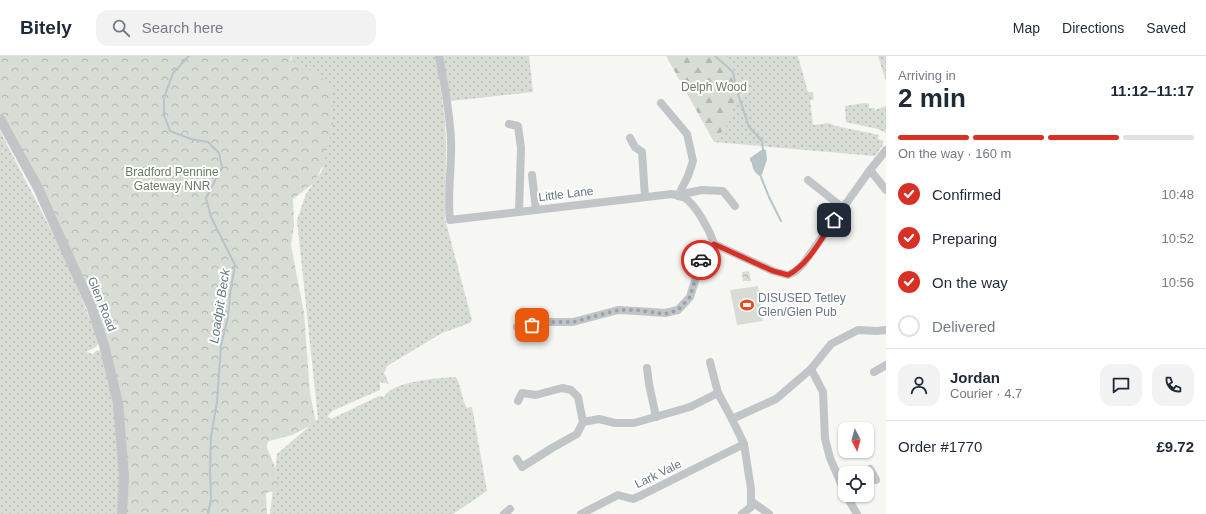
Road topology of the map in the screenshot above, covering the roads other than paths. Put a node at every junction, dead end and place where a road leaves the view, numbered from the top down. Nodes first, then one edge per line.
1 (439, 56) edge
2 (660, 103) dead end
3 (0, 118) edge
4 (509, 124) dead end
5 (630, 138) dead end
6 (886, 150) edge
7 (870, 170) junction
8 (532, 175) dead end
9 (808, 180) dead end
10 (886, 190) edge
11 (645, 197) junction
12 (681, 197) junction
13 (735, 206) dead end
14 (843, 208) junction
15 (536, 210) junction
16 (520, 212) junction
17 (714, 244) junction
18 (517, 327) dead end
19 (886, 330) edge
20 (710, 362) dead end
21 (886, 365) edge
22 (647, 368) dead end
23 (811, 370) junction
24 (874, 372) dead end
25 (718, 393) junction
26 (518, 402) dead end
27 (656, 417) junction
28 (732, 419) junction
29 (583, 422) junction
30 (744, 444) junction
31 (517, 459) dead end
32 (838, 473) edge
33 (874, 476) edge
34 (876, 480) dead end
35 (751, 501) junction
36 (850, 502) edge
37 (122, 514) edge
38 (581, 514) edge
39 (742, 514) edge
40 (769, 514) edge
41 (857, 514) edge

1 - 16 street, Little Lane
2 - 12 street
3 - 37 street, Glen Road
4 - 16 street
5 - 11 street
6 - 7 street
7 - 10 street
7 - 14 street
8 - 15 street
9 - 14 street
11 - 12 street, Little Lane
11 - 15 street, Little Lane
12 - 13 street, Little Lane
12 - 17 street
14 - 17 street
15 - 16 street, Little Lane
17 - 18 street
19 - 23 street
20 - 25 street
21 - 24 street
22 - 27 street
23 - 28 street
23 - 32 street
25 - 27 street
25 - 28 street
26 - 29 street
27 - 29 street
28 - 30 street
29 - 31 street
30 - 35 street
30 - 38 street, Lark Vale
33 - 34 street
35 - 39 street
35 - 40 street
36 - 41 street

